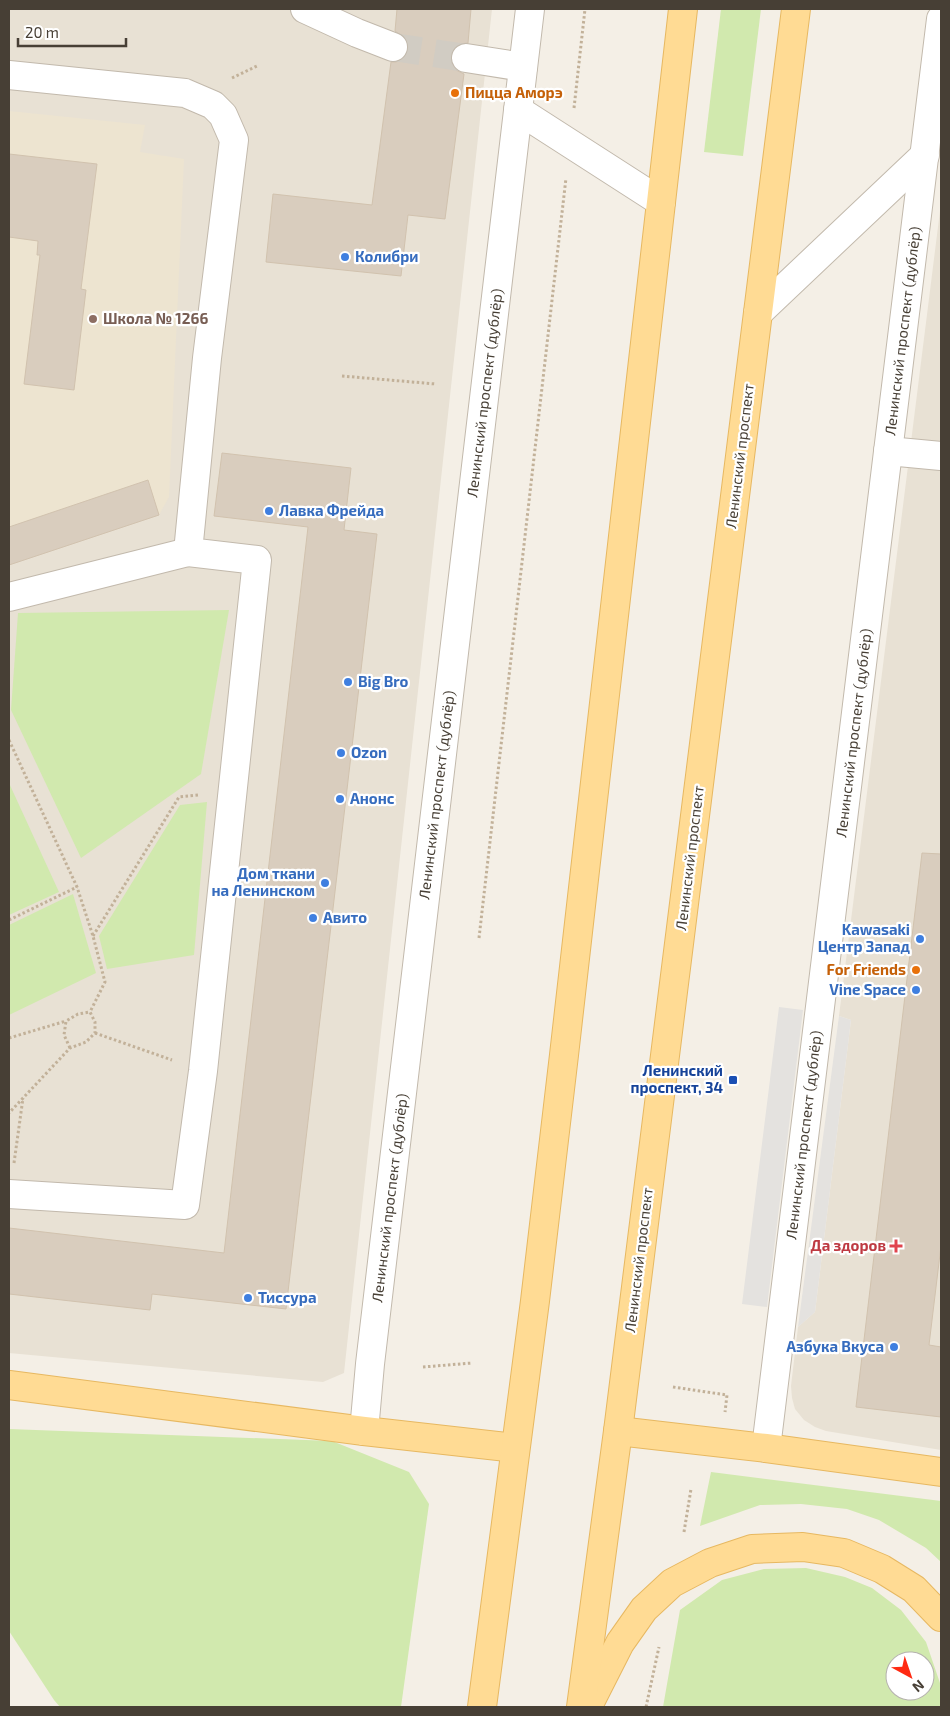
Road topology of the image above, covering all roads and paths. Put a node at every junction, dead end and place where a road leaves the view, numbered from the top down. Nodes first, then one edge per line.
1 (305, 9) edge
2 (530, 9) edge
3 (585, 9) edge
4 (683, 9) edge
5 (796, 9) edge
6 (941, 19) edge
7 (358, 21) edge
8 (393, 47) tunnel mouth
9 (466, 58) tunnel mouth
10 (523, 67) junction
11 (9, 75) edge
12 (518, 110) junction
13 (570, 143) junction
14 (924, 155) junction
15 (661, 202) junction
16 (758, 313) junction
17 (342, 376) dead end
18 (436, 384) dead end
19 (888, 452) junction
20 (941, 456) edge
21 (188, 552) junction
22 (9, 597) edge
23 (9, 740) edge
24 (232, 792) junction
25 (77, 887) junction
26 (9, 920) edge
27 (93, 936) junction
28 (479, 938) dead end
29 (90, 1012) junction
30 (66, 1021) junction
31 (95, 1033) junction
32 (9, 1038) edge
33 (70, 1048) junction
34 (203, 1071) junction
35 (23, 1098) junction
36 (9, 1113) edge
37 (9, 1194) edge
38 (472, 1363) dead end
39 (423, 1367) dead end
40 (9, 1385) edge
41 (673, 1387) dead end
42 (59, 1392) junction
43 (727, 1395) dead end
44 (9, 1401) edge
45 (364, 1431) junction
46 (618, 1431) junction
47 (515, 1448) junction
48 (766, 1448) junction
49 (941, 1472) edge
50 (691, 1490) dead end
51 (684, 1532) dead end
52 (941, 1617) edge
53 (660, 1641) dead end
54 (482, 1707) edge
55 (581, 1707) edge
56 (588, 1707) edge
57 (646, 1707) edge

1 - 7 street
2 - 10 street, Ленинский проспект (дублёр)
3 - 13 path
4 - 15 main road
5 - 16 main road, Ленинский проспект
6 - 14 street, Ленинский проспект (дублёр)
7 - 8 street
9 - 10 street
10 - 12 street, Ленинский проспект (дублёр)
11 - 21 street
12 - 13 street
12 - 45 street, Ленинский проспект (дублёр)
13 - 15 street
13 - 28 path
14 - 16 street
14 - 19 street, Ленинский проспект (дублёр)
15 - 47 main road
16 - 46 main road, Ленинский проспект
17 - 18 path
19 - 20 street
19 - 48 street, Ленинский проспект (дублёр)
21 - 22 street
21 - 24 street
23 - 25 path
24 - 27 path
24 - 34 street
25 - 26 path
25 - 27 path
27 - 29 path
29 - 30 path
29 - 31 path
30 - 32 path
30 - 33 path
31 - 33 path
31 - 34 path
33 - 35 path
34 - 37 street
35 - 36 path
35 - 37 path
38 - 39 path
40 - 42 main road
41 - 43 path
42 - 44 main road
42 - 45 main road
45 - 47 main road
46 - 48 main road
46 - 55 main road, Ленинский проспект
47 - 54 main road
48 - 49 main road
50 - 51 path
52 - 56 main road
53 - 57 path

